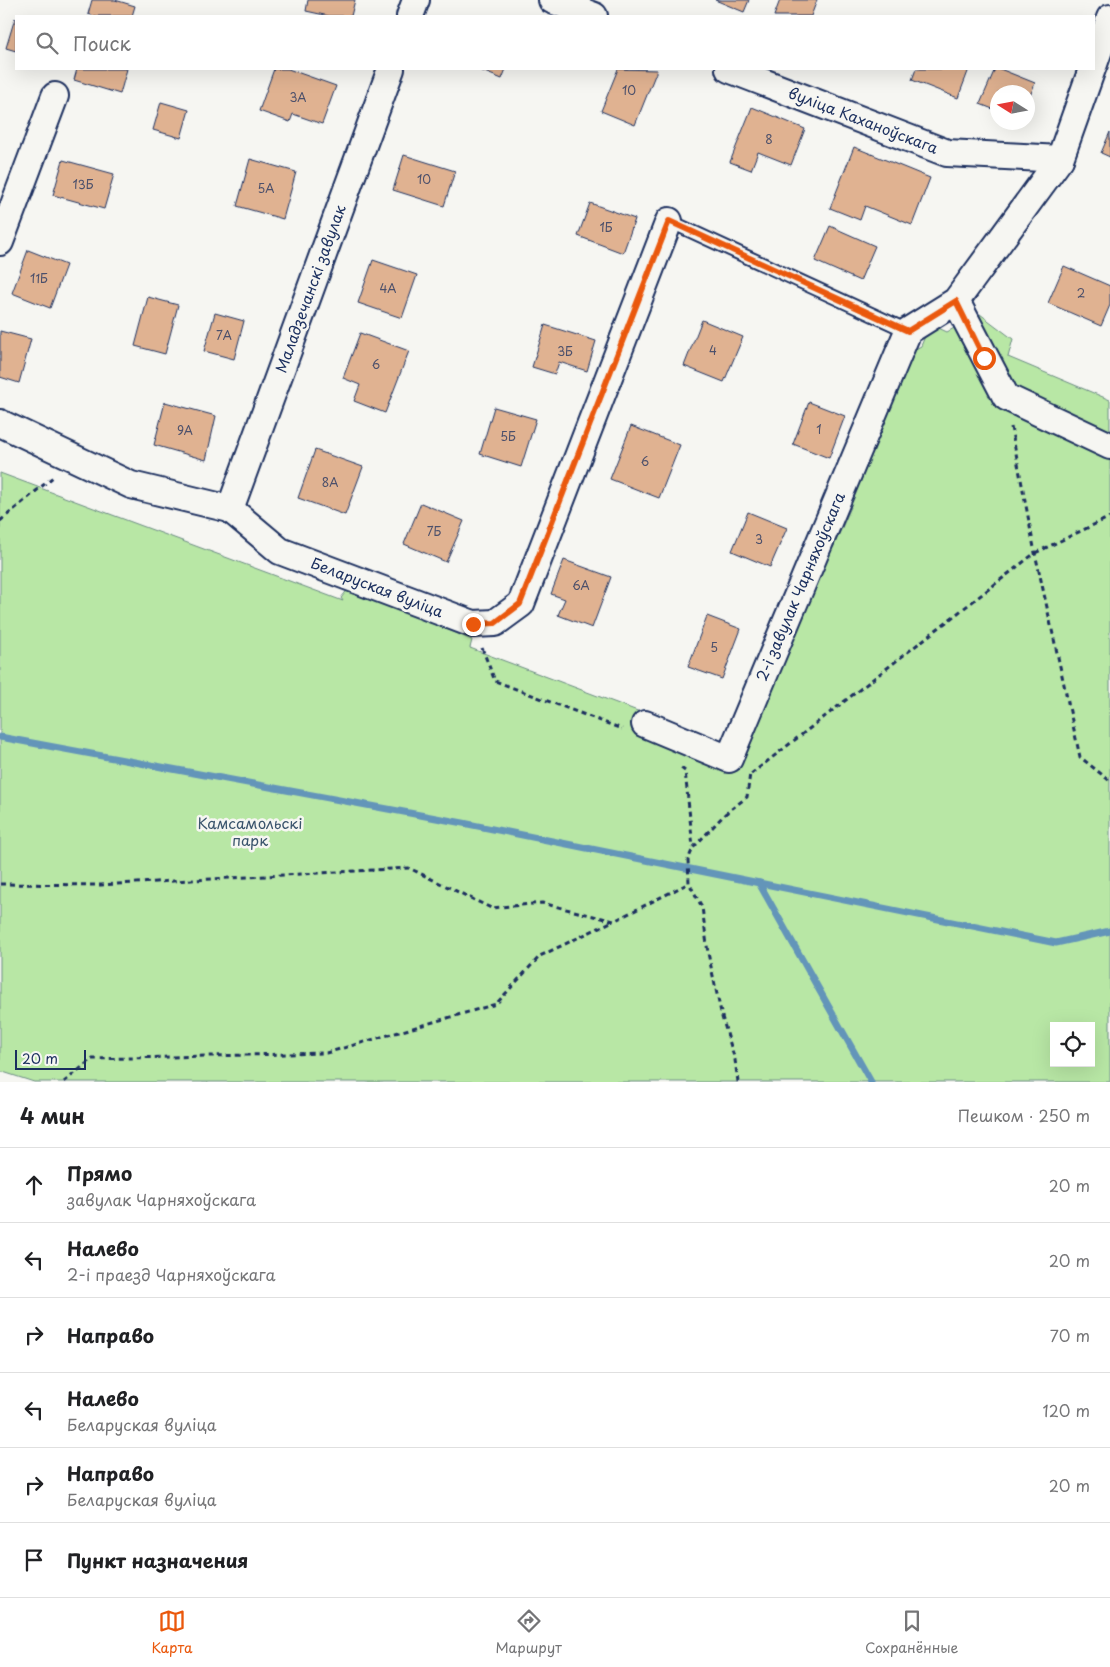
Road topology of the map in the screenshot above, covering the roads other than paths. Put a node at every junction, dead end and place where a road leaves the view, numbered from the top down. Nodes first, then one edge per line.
1 (416, 0) edge
2 (552, 0) edge
3 (410, 15) edge
4 (591, 15) edge
5 (1110, 18) edge
6 (1095, 61) edge
7 (391, 70) edge
8 (732, 70) edge
9 (1092, 70) edge
10 (55, 96) dead end
11 (1060, 159) junction
12 (669, 221) joint
13 (0, 242) edge
14 (956, 301) junction
15 (908, 331) junction
16 (0, 423) edge
17 (1110, 446) edge
18 (230, 509) junction
19 (636, 728) road end

1 - 3 street
2 - 4 street
5 - 6 street
7 - 18 street, Маладзечанскі завулак
8 - 11 street, вуліца Каханоўскага
9 - 11 street
10 - 13 street
11 - 14 street
12 - 15 lane
12 - 18 street, Беларуская вуліца
14 - 15 street
14 - 17 street
15 - 19 street, 2-і завулак Чарняхоўскага
16 - 18 street, Беларуская вуліца

